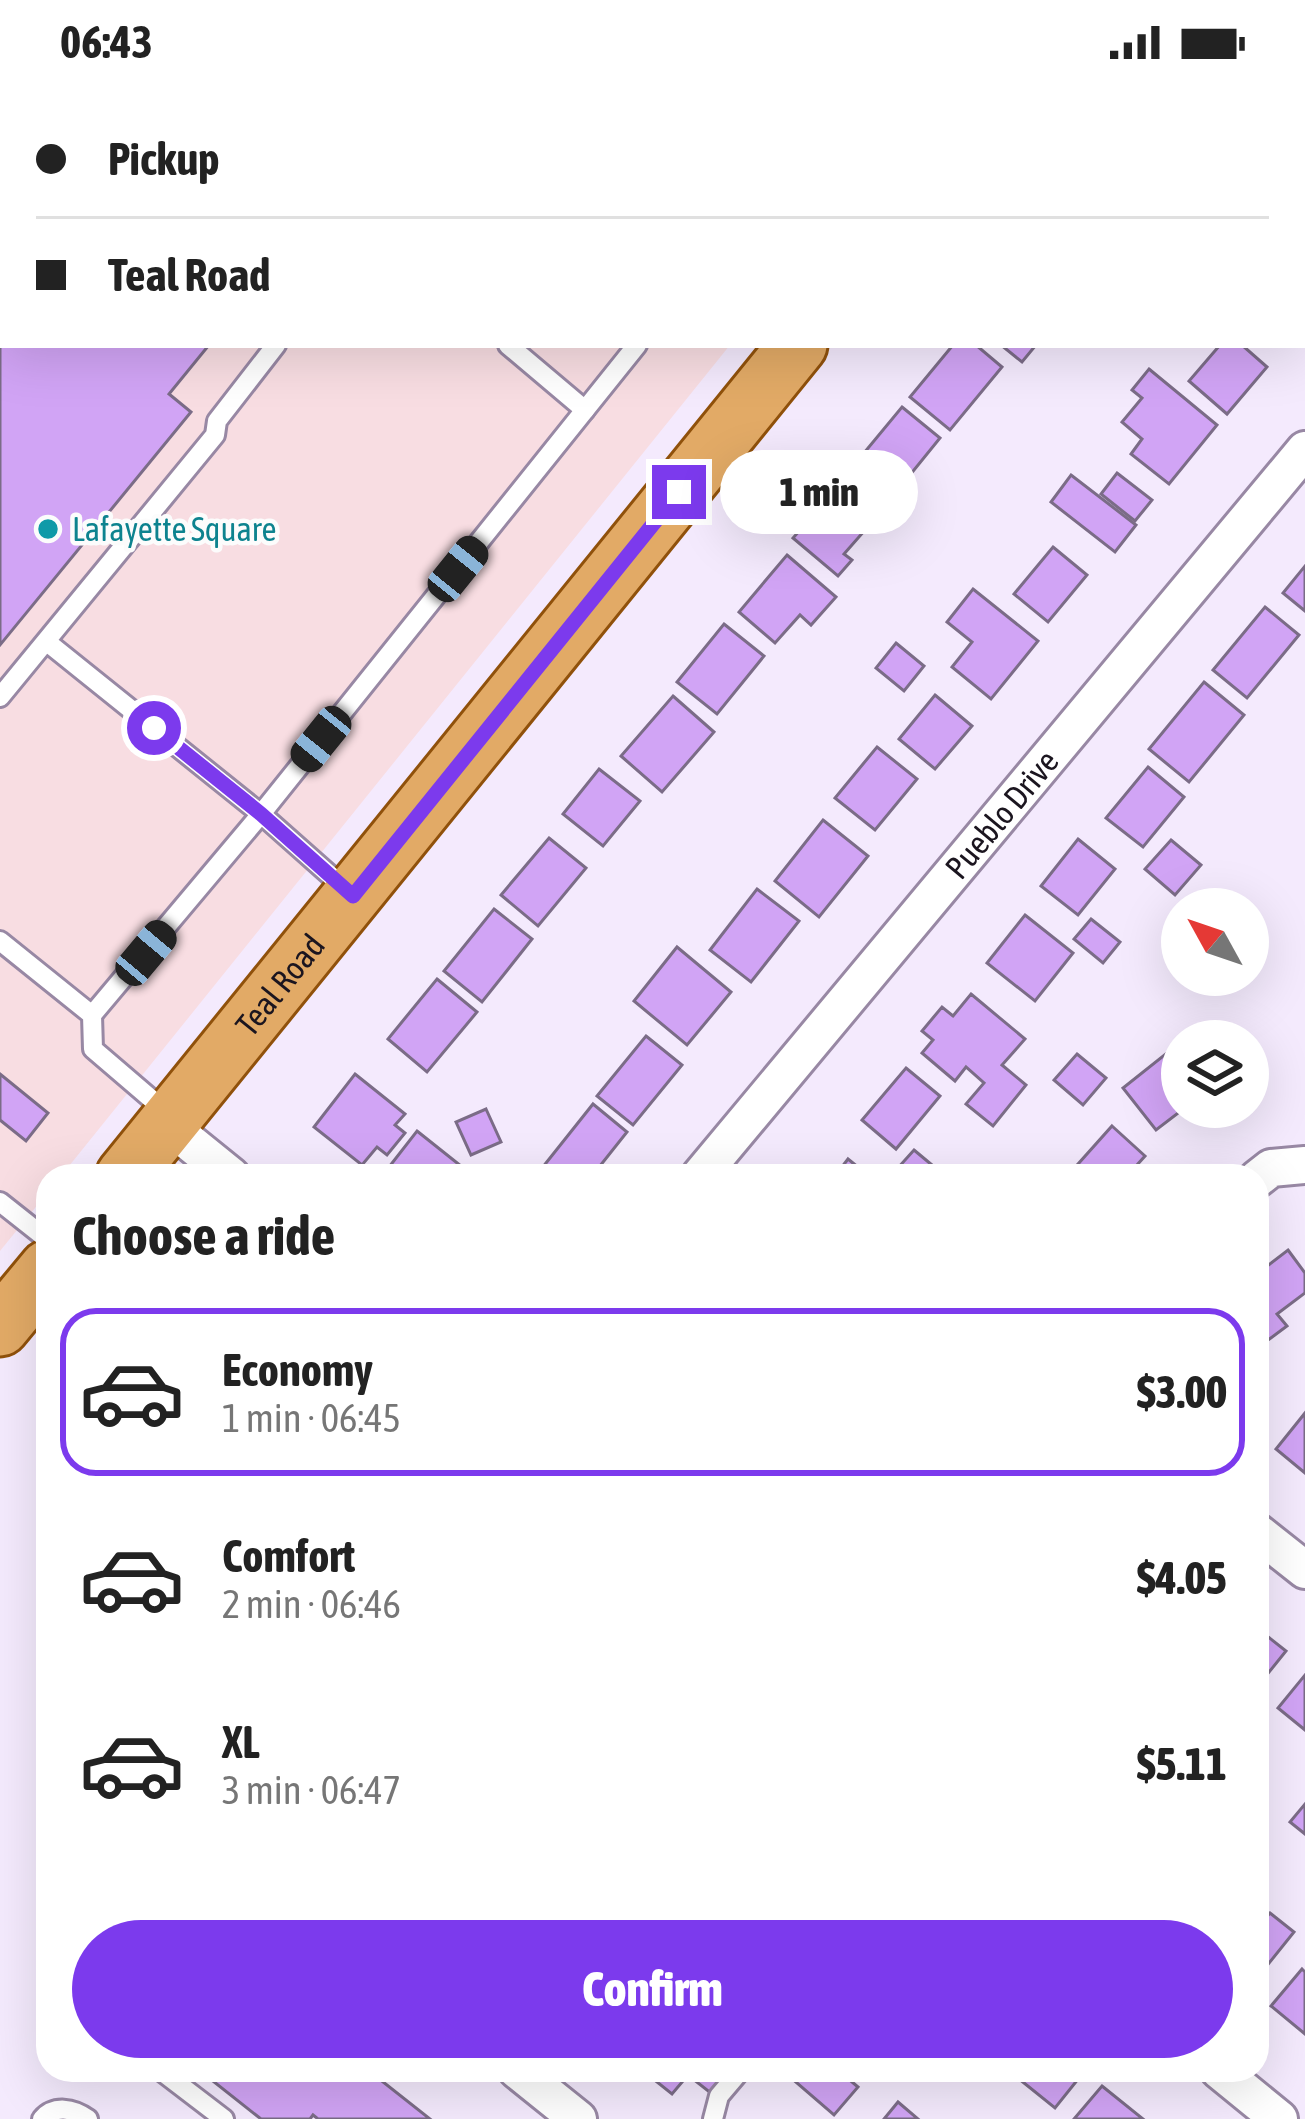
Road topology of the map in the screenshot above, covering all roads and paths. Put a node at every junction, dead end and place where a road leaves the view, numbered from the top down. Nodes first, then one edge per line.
1 (274, 348) edge
2 (512, 348) edge
3 (796, 348) edge
4 (632, 352) edge
5 (585, 410) junction
6 (1305, 450) edge
7 (47, 642) junction
8 (0, 697) edge
9 (261, 814) junction
10 (353, 896) junction
11 (0, 941) edge
12 (92, 1015) junction
13 (171, 1122) junction
14 (135, 1164) edge
15 (218, 1164) edge
16 (710, 1164) edge
17 (1305, 1165) edge
18 (1269, 1170) edge
19 (0, 1202) edge
20 (36, 1230) edge
21 (36, 1284) edge
22 (0, 1327) edge
23 (1269, 1542) edge
24 (1305, 1570) edge
25 (176, 2082) edge
26 (532, 2082) edge
27 (731, 2082) edge
28 (1234, 2082) edge
29 (42, 2119) edge
30 (88, 2119) edge
31 (224, 2119) edge
32 (578, 2119) edge
33 (713, 2119) edge
34 (1279, 2119) edge

1 - 7 lane
2 - 5 lane
3 - 10 main road, Teal Road
4 - 5 lane
5 - 9 lane
6 - 16 street, Pueblo Drive
7 - 8 lane
7 - 9 lane
9 - 10 lane
9 - 12 lane
10 - 13 main road, Teal Road
11 - 12 lane
12 - 13 lane
13 - 14 main road, Teal Road
13 - 15 street
17 - 18 street
19 - 20 lane
21 - 22 main road
23 - 24 street
25 - 31 lane
26 - 32 street
27 - 33 lane
28 - 34 street
29 - 30 lane

